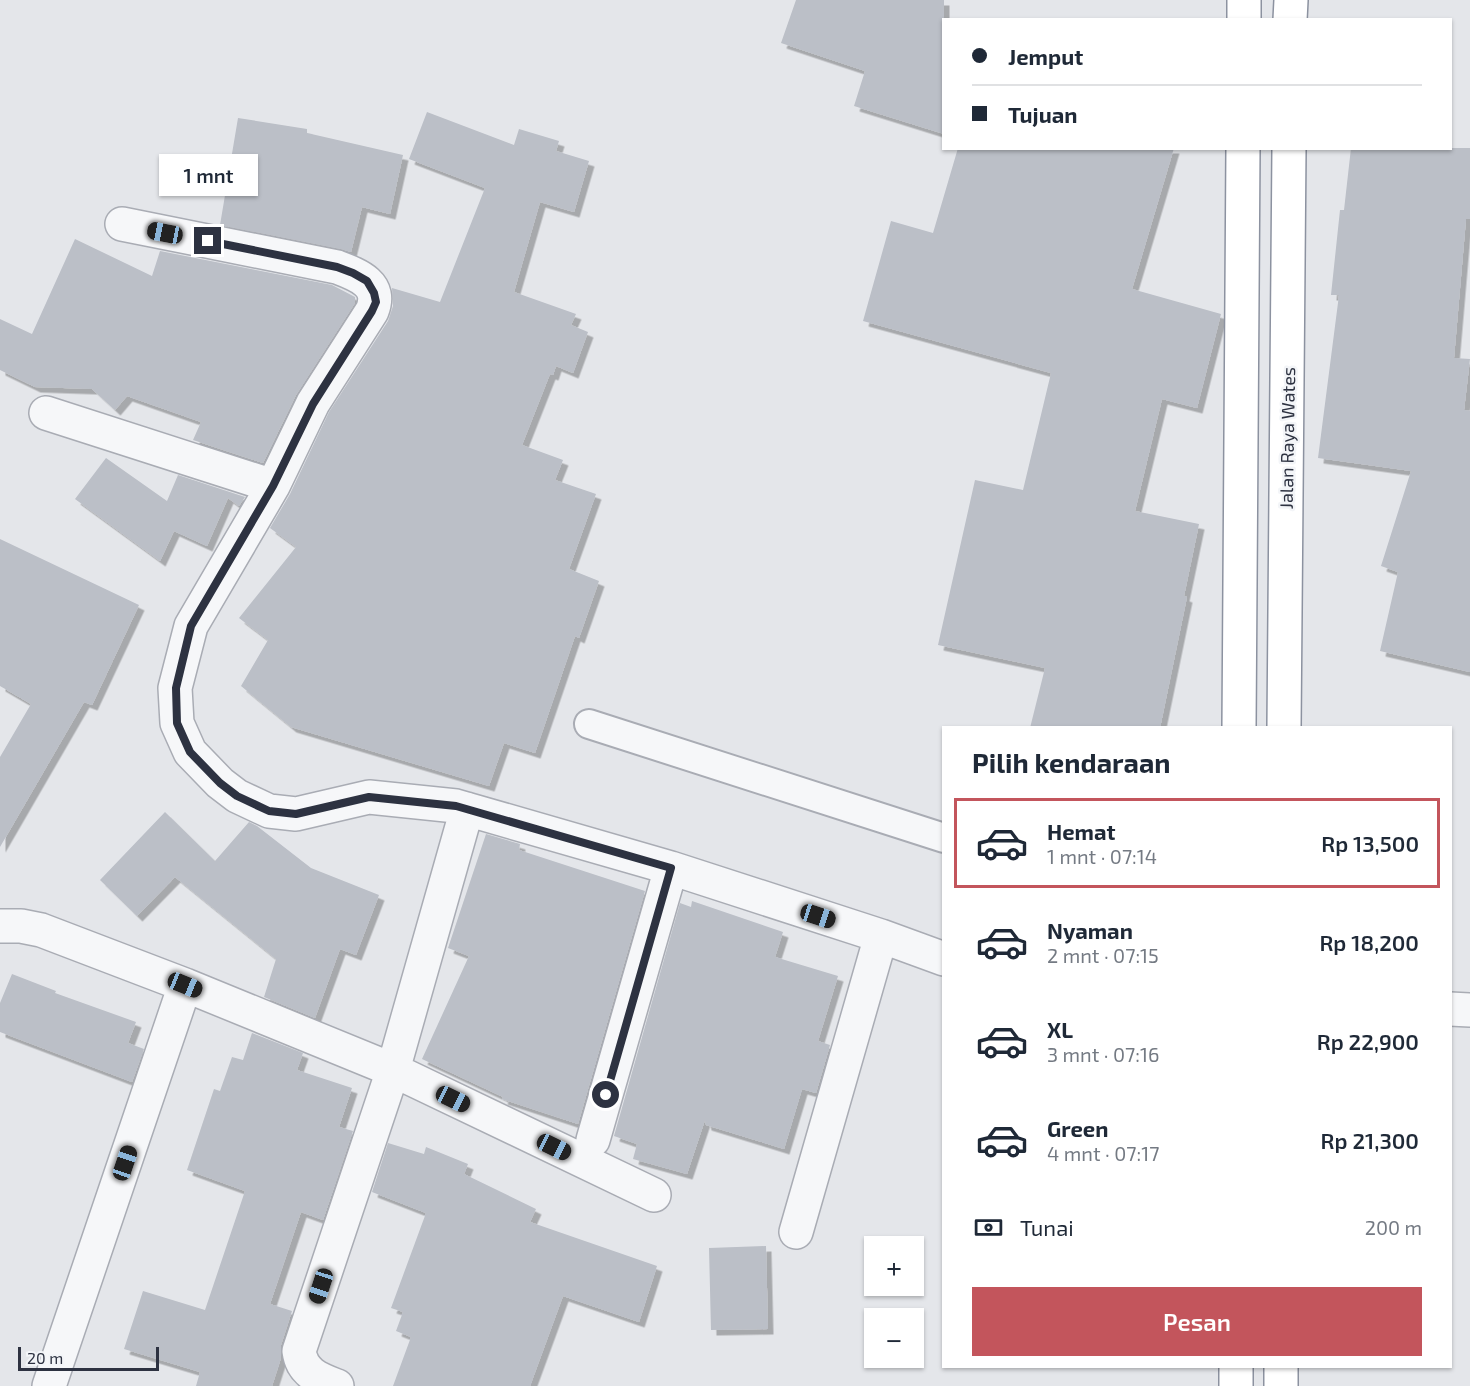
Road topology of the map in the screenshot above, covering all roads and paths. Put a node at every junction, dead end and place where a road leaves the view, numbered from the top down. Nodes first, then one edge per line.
1 (1244, 0) edge
2 (1291, 0) edge
3 (1244, 18) edge
4 (1290, 18) edge
5 (1243, 150) edge
6 (1289, 150) edge
7 (122, 224) dead end
8 (46, 413) dead end
9 (273, 486) junction
10 (589, 724) dead end
11 (1239, 726) edge
12 (1284, 726) edge
13 (467, 809) junction
14 (942, 837) edge
15 (671, 868) junction
16 (0, 926) edge
17 (881, 936) junction
18 (942, 958) edge
19 (185, 985) junction
20 (1452, 1009) edge
21 (1470, 1010) edge
22 (393, 1070) junction
23 (593, 1140) dead end
24 (654, 1196) dead end
25 (796, 1232) dead end
26 (1236, 1368) edge
27 (1281, 1368) edge
28 (323, 1383) edge
29 (49, 1386) edge
30 (1236, 1386) edge
31 (1281, 1386) edge

1 - 3 highway
2 - 4 highway
5 - 11 highway
6 - 12 highway, Jalan Raya Wates
7 - 9 street
8 - 9 street
9 - 13 street
10 - 14 lane
13 - 15 street
13 - 22 street
15 - 17 street
15 - 23 street
16 - 19 street
17 - 18 street
17 - 25 street
19 - 22 street
19 - 29 street
20 - 21 street
22 - 24 street
22 - 28 street
26 - 30 highway
27 - 31 highway

